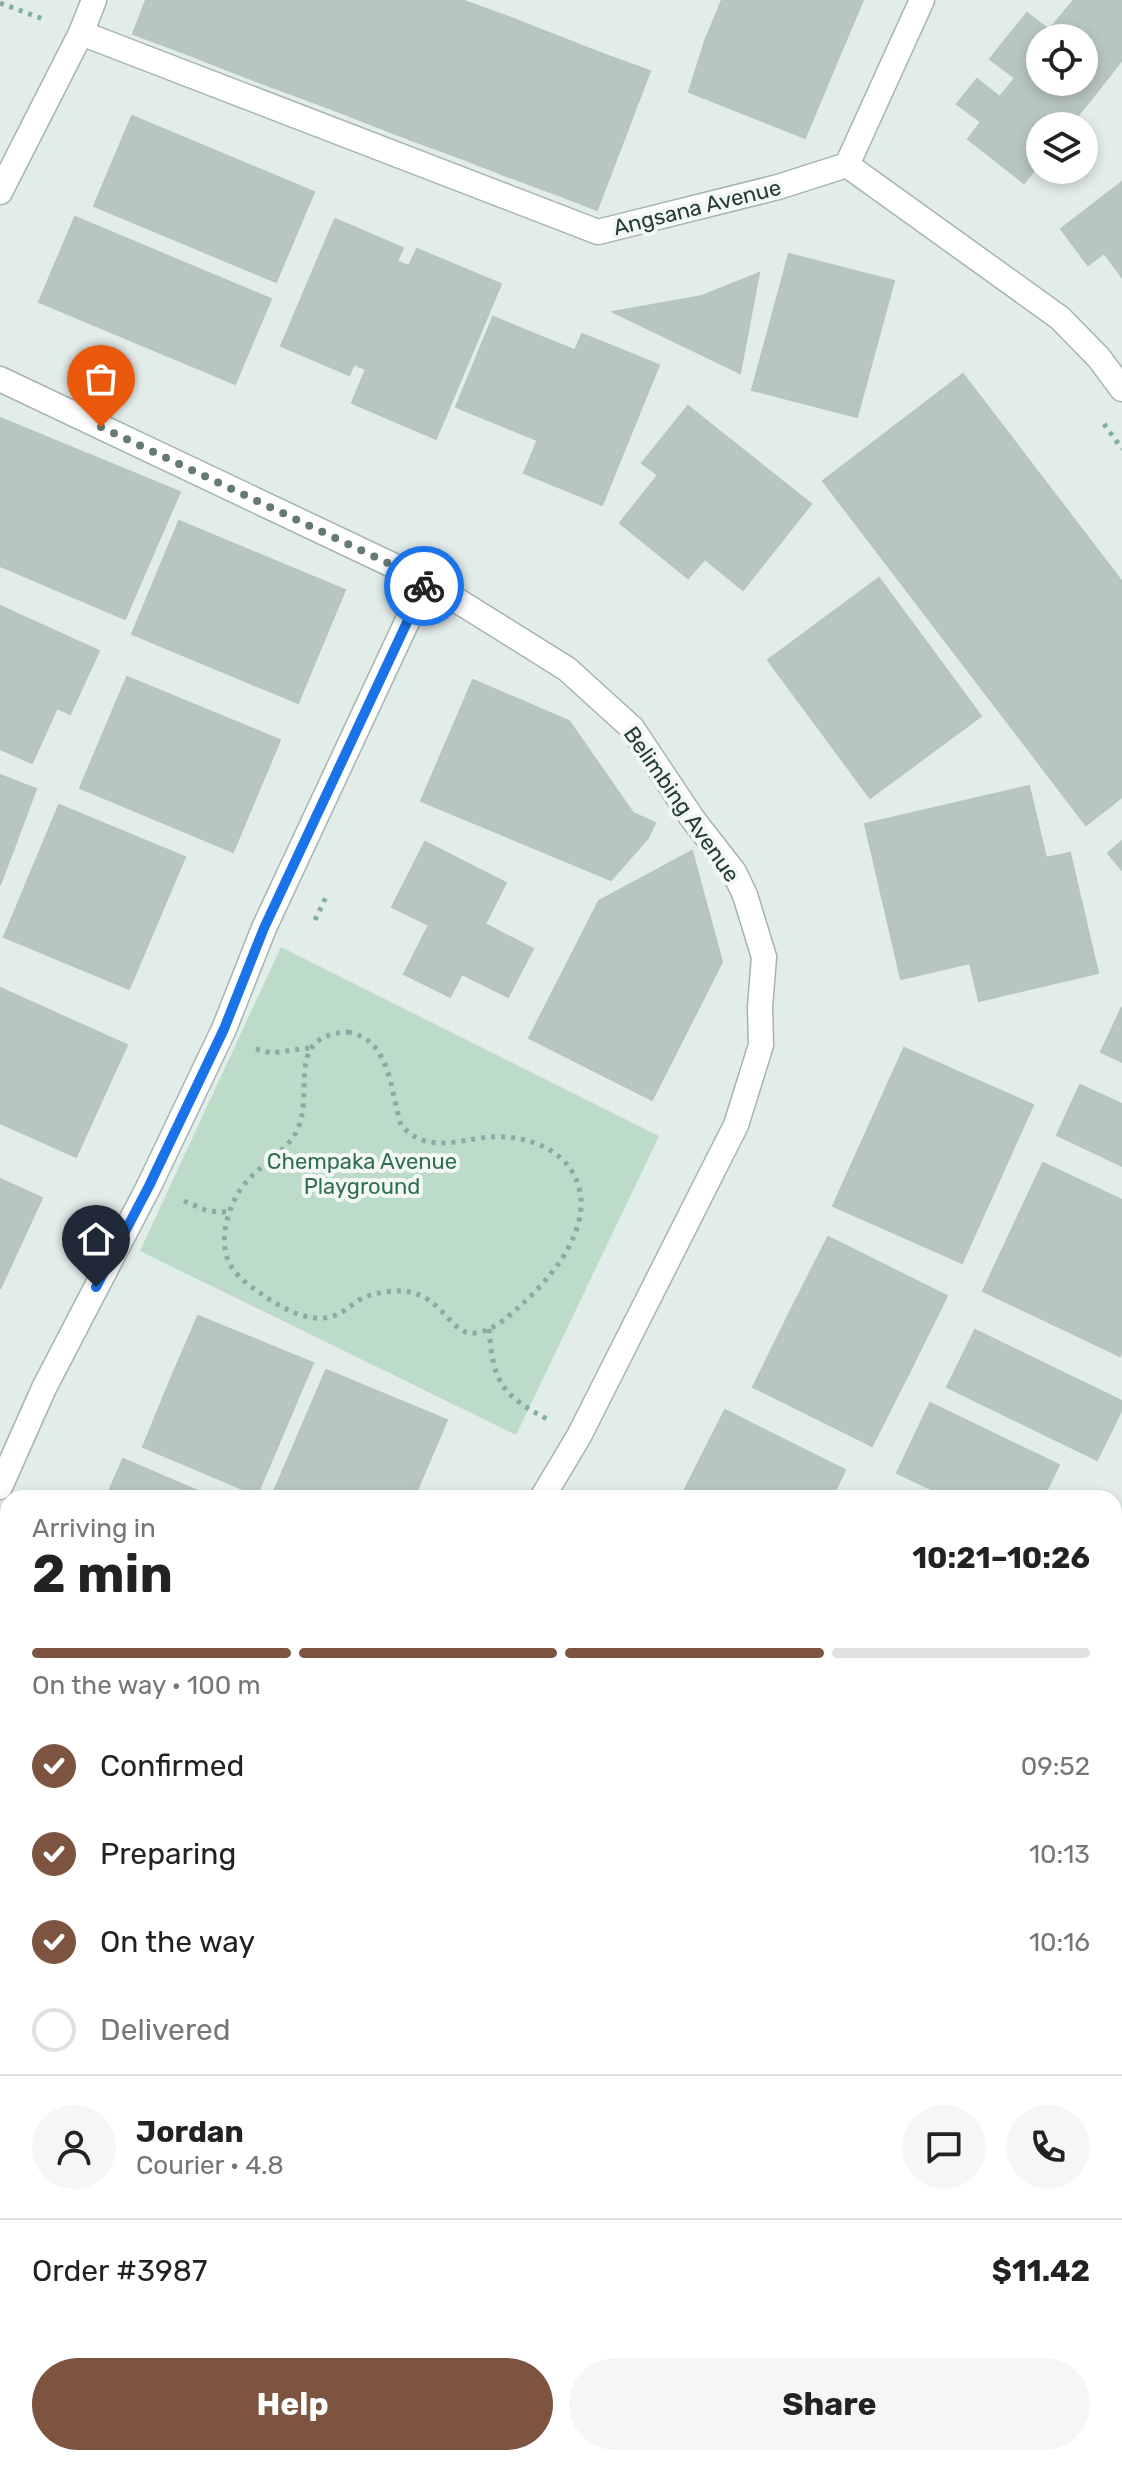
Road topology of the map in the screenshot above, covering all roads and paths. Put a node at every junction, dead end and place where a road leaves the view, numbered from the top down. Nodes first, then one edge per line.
1 (94, 0) edge
2 (922, 0) edge
3 (81, 33) junction
4 (847, 165) junction
5 (0, 192) edge
6 (0, 379) edge
7 (1122, 389) edge
8 (426, 581) junction
9 (224, 1029) junction
10 (310, 1048) junction
11 (489, 1329) junction
12 (543, 1433) dead end
13 (0, 1487) edge
14 (547, 1490) edge

1 - 3 street
2 - 4 street
3 - 4 street, Angsana Avenue
3 - 5 street
4 - 7 street
6 - 8 street, Belimbing Avenue
8 - 9 street
8 - 14 street, Belimbing Avenue
9 - 10 path
9 - 13 street
10 - 11 path
10 - 11 path
11 - 12 path

